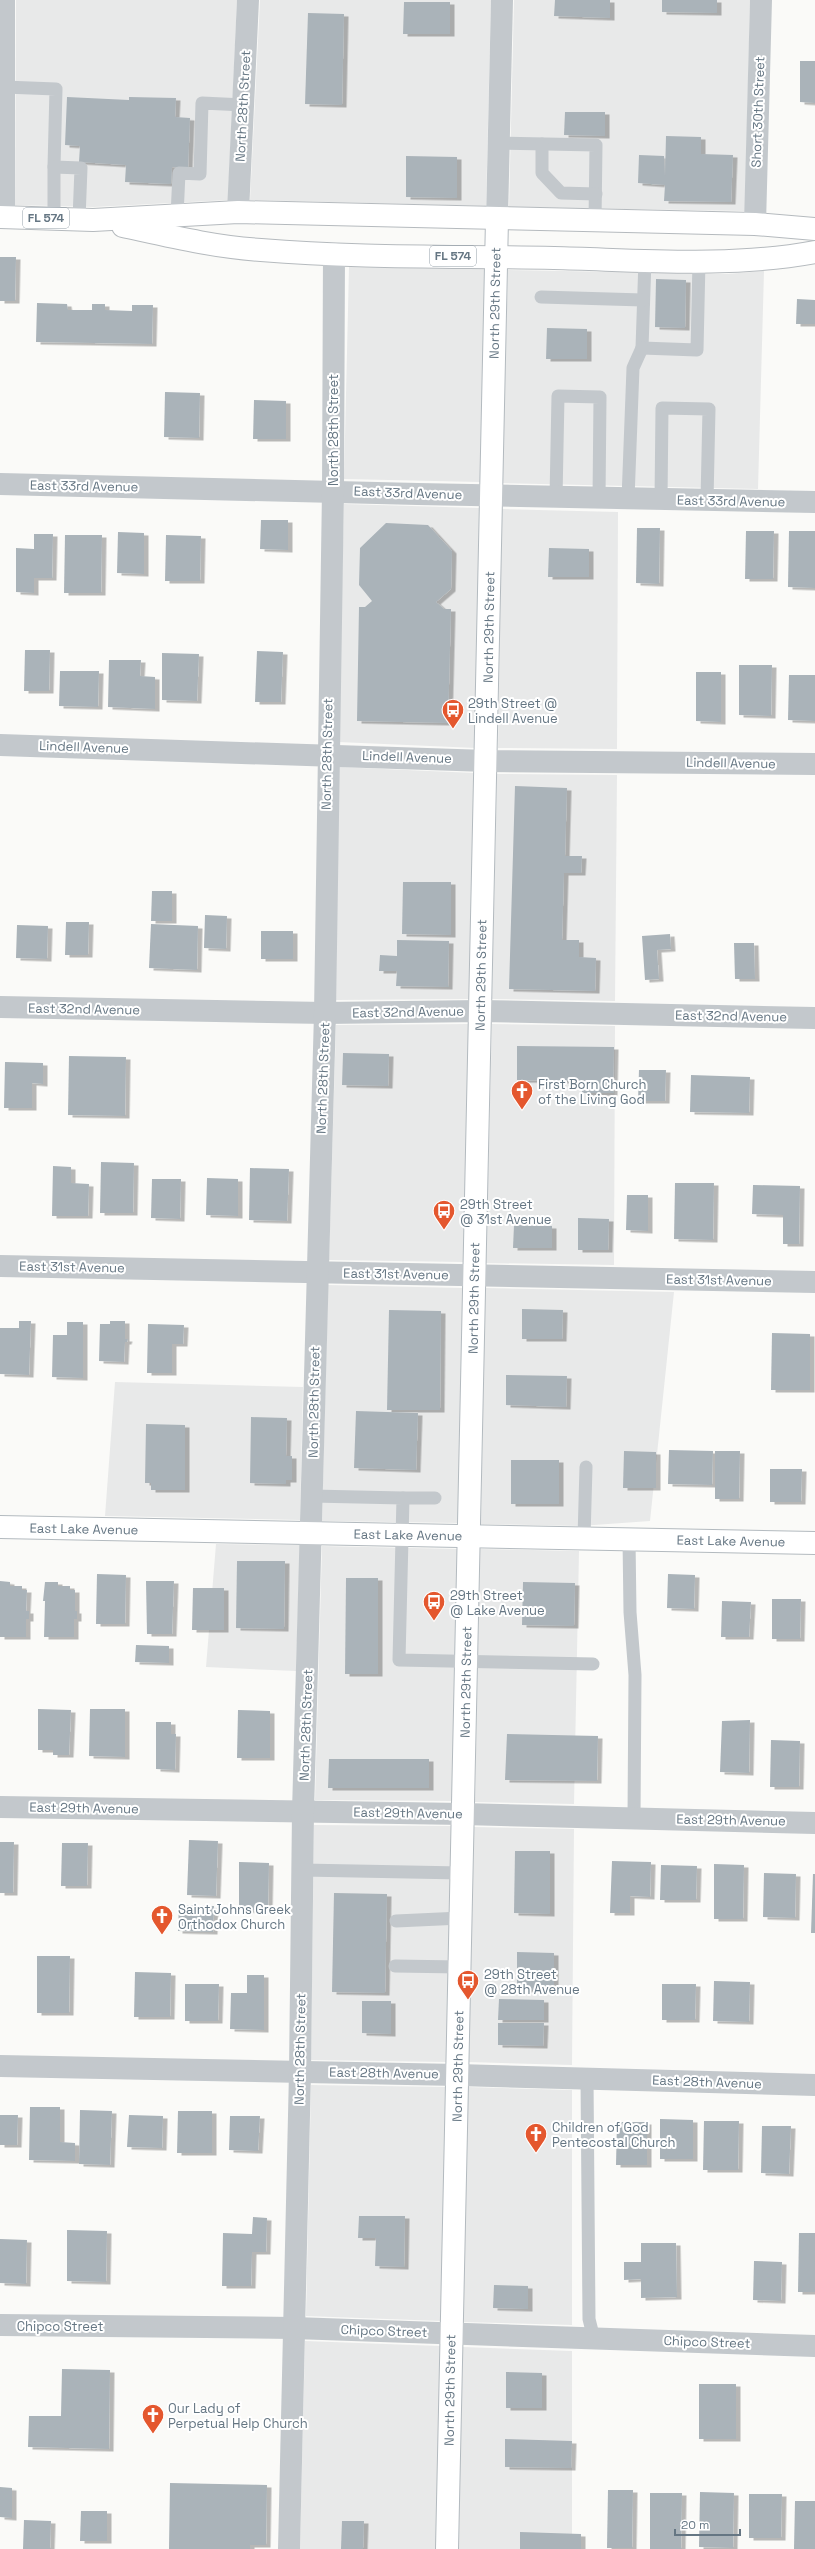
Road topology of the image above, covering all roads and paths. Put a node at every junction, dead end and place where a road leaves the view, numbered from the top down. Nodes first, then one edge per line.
1 (4, 0) edge
2 (248, 0) edge
3 (502, 0) edge
4 (761, 0) edge
5 (4, 87) junction
6 (244, 105) junction
7 (499, 143) junction
8 (542, 144) junction
9 (54, 167) junction
10 (596, 194) junction
11 (238, 212) junction
12 (177, 216) junction
13 (2, 217) edge
14 (54, 218) junction
15 (497, 219) junction
16 (86, 220) junction
17 (595, 221) junction
18 (755, 224) junction
19 (815, 228) edge
20 (815, 252) edge
21 (334, 254) junction
22 (497, 257) junction
23 (645, 260) junction
24 (699, 261) junction
25 (541, 297) dead end
26 (643, 300) junction
27 (642, 348) junction
28 (0, 484) edge
29 (333, 491) junction
30 (491, 496) junction
31 (556, 498) junction
32 (599, 499) junction
33 (628, 499) junction
34 (661, 500) junction
35 (707, 500) junction
36 (815, 502) edge
37 (0, 745) edge
38 (327, 754) junction
39 (486, 761) junction
40 (815, 764) edge
41 (0, 1007) edge
42 (481, 1011) junction
43 (325, 1013) junction
44 (815, 1018) edge
45 (0, 1266) edge
46 (317, 1272) junction
47 (474, 1275) junction
48 (815, 1282) edge
49 (586, 1467) dead end
50 (312, 1496) junction
51 (403, 1498) junction
52 (435, 1498) dead end
53 (0, 1527) edge
54 (311, 1533) junction
55 (402, 1535) junction
56 (470, 1536) junction
57 (584, 1538) junction
58 (629, 1539) junction
59 (815, 1543) edge
60 (467, 1662) junction
61 (593, 1664) dead end
62 (0, 1807) edge
63 (303, 1812) junction
64 (463, 1814) junction
65 (634, 1818) junction
66 (815, 1823) edge
67 (302, 1870) junction
68 (462, 1873) junction
69 (461, 1918) junction
70 (396, 1921) dead end
71 (395, 1966) dead end
72 (460, 1967) junction
73 (0, 2066) edge
74 (300, 2072) junction
75 (458, 2075) junction
76 (587, 2078) junction
77 (815, 2085) edge
78 (0, 2326) edge
79 (294, 2328) junction
80 (452, 2334) junction
81 (594, 2339) junction
82 (815, 2346) edge
83 (289, 2549) edge
84 (447, 2549) edge

1 - 5 street
2 - 6 street, North 28th Street
3 - 7 street, North 29th Street
4 - 18 street, Short 30th Street
5 - 9 lane
5 - 13 street
6 - 11 street, North 28th Street
6 - 12 lane
7 - 8 lane
7 - 15 street, North 29th Street
8 - 10 lane
8 - 10 lane
9 - 14 lane
9 - 16 lane
10 - 17 lane
11 - 12 street, FL 574
11 - 15 street, FL 574
12 - 16 street, FL 574
13 - 14 street, FL 574
14 - 16 street, FL 574
15 - 17 street, FL 574
15 - 22 street, North 29th Street
16 - 21 street, FL 574
17 - 18 street, FL 574
18 - 19 street, FL 574
20 - 24 street, FL 574
21 - 22 street, FL 574
21 - 29 street, North 28th Street
22 - 23 street, FL 574
22 - 30 street, North 29th Street
23 - 24 street, FL 574
23 - 26 lane
24 - 27 lane
25 - 26 lane
26 - 27 lane
27 - 33 lane
28 - 29 street, East 33rd Avenue
29 - 30 street, East 33rd Avenue
29 - 38 street, North 28th Street
30 - 31 street, East 33rd Avenue
30 - 39 street, North 29th Street
31 - 32 street, East 33rd Avenue
31 - 32 lane
32 - 33 street, East 33rd Avenue
33 - 34 street, East 33rd Avenue
34 - 35 street, East 33rd Avenue
34 - 35 lane
35 - 36 street, East 33rd Avenue
37 - 38 street, Lindell Avenue
38 - 39 street, Lindell Avenue
38 - 43 street, North 28th Street
39 - 40 street, Lindell Avenue
39 - 42 street, North 29th Street
41 - 43 street, East 32nd Avenue
42 - 43 street, East 32nd Avenue
42 - 44 street, East 32nd Avenue
42 - 47 street, North 29th Street
43 - 46 street, North 28th Street
45 - 46 street, East 31st Avenue
46 - 47 street, East 31st Avenue
46 - 50 street, North 28th Street
47 - 48 street, East 31st Avenue
47 - 56 street, North 29th Street
49 - 57 lane
50 - 51 lane
50 - 54 street, North 28th Street
51 - 52 lane
51 - 55 lane
53 - 54 street, East Lake Avenue
54 - 55 street, East Lake Avenue
54 - 63 street, North 28th Street
55 - 56 street, East Lake Avenue
55 - 60 lane
56 - 57 street, East Lake Avenue
56 - 60 street, North 29th Street
57 - 58 street, East Lake Avenue
58 - 59 street, East Lake Avenue
58 - 65 lane
60 - 61 lane
60 - 64 street, North 29th Street
62 - 63 street, East 29th Avenue
63 - 64 street, East 29th Avenue
63 - 67 street, North 28th Street
64 - 65 street, East 29th Avenue
64 - 68 street, North 29th Street
65 - 66 street, East 29th Avenue
67 - 68 lane
67 - 74 street, North 28th Street
68 - 69 street, North 29th Street
69 - 70 lane
69 - 72 street, North 29th Street
71 - 72 lane
72 - 75 street, North 29th Street
73 - 74 street, East 28th Avenue
74 - 75 street, East 28th Avenue
74 - 79 street, North 28th Street
75 - 76 street, East 28th Avenue
75 - 80 street, North 29th Street
76 - 77 street, East 28th Avenue
76 - 81 lane
78 - 79 street, Chipco Street
79 - 80 street, Chipco Street
79 - 83 street, North 28th Street
80 - 81 street, Chipco Street
80 - 84 street, North 29th Street
81 - 82 street, Chipco Street

